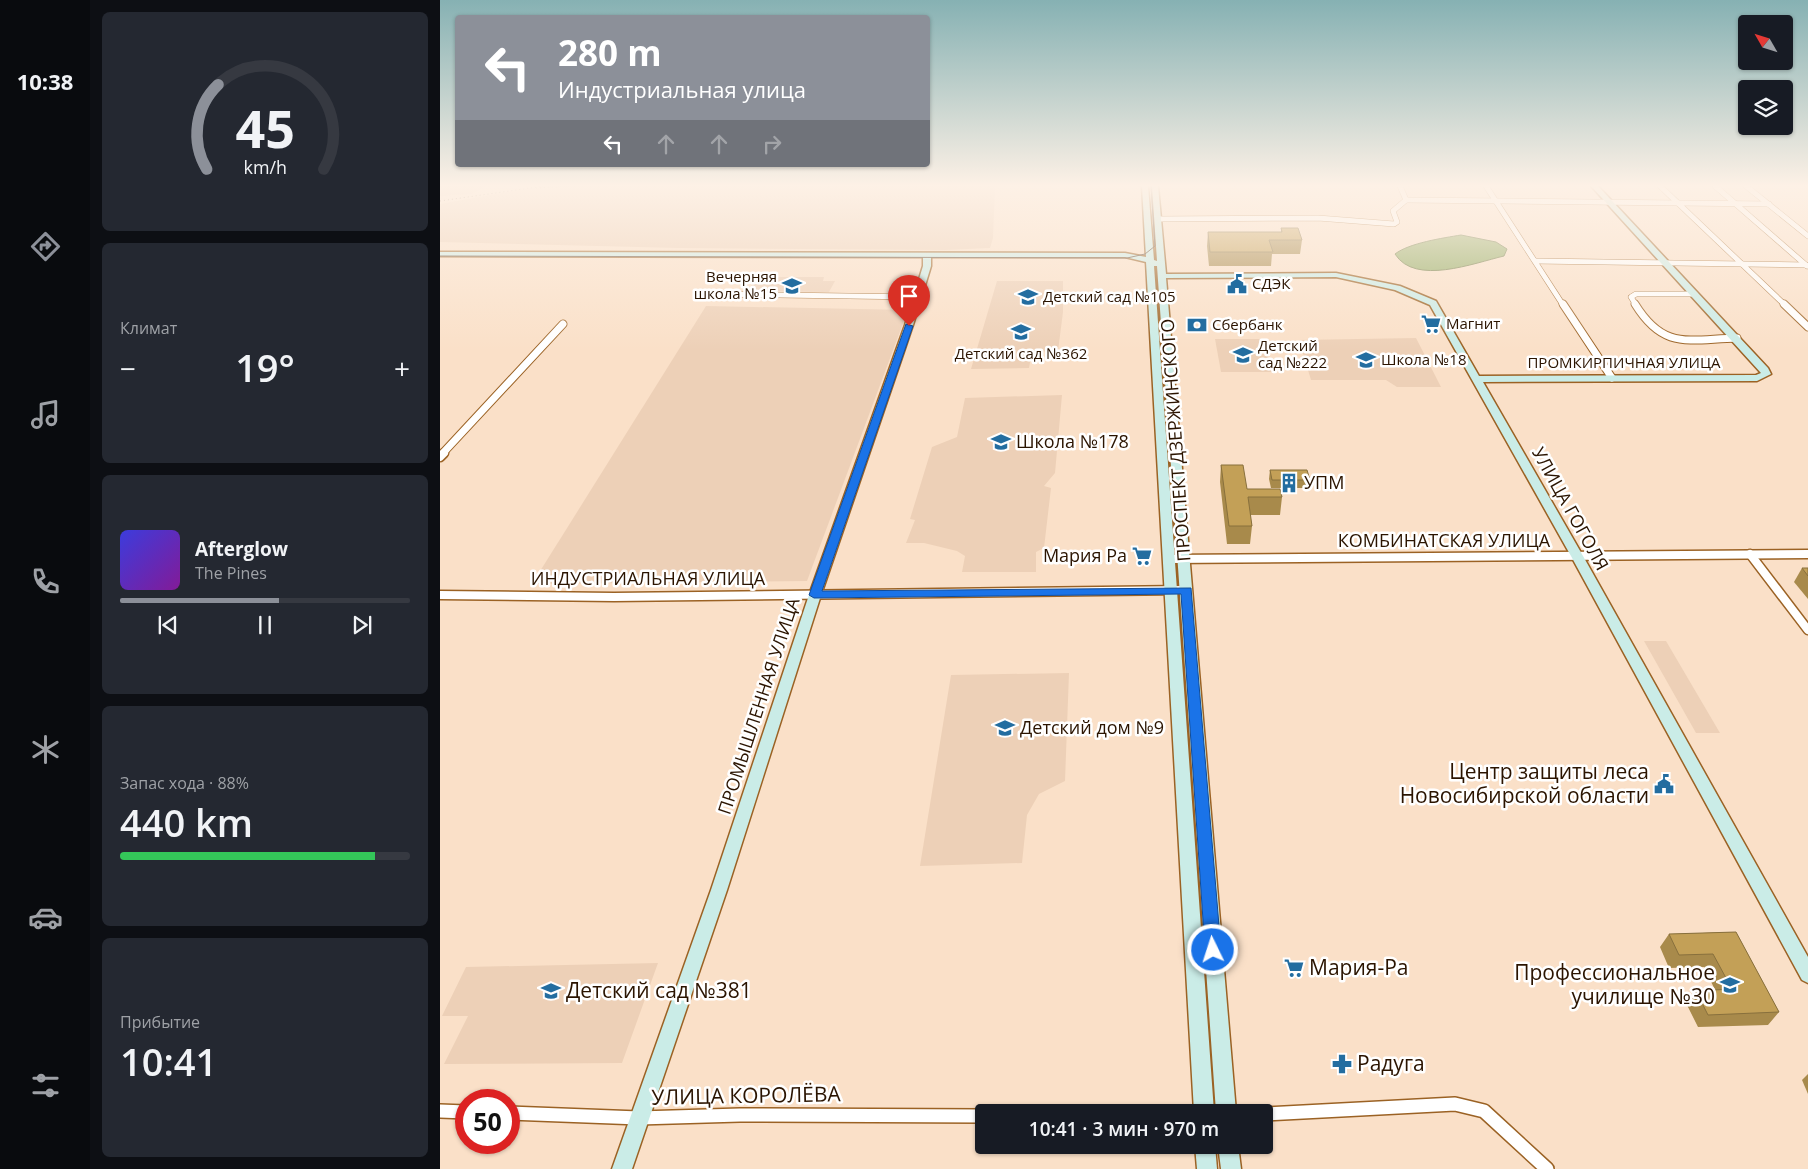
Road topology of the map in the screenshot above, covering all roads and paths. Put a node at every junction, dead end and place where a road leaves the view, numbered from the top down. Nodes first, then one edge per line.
1 (1151, 241) edge
2 (1160, 241) edge
3 (1521, 241) edge
4 (1646, 241) edge
5 (1718, 241) edge
6 (1778, 241) edge
7 (1160, 245) junction
8 (440, 254) edge
9 (927, 257) junction
10 (440, 258) edge
11 (1126, 258) junction
12 (1535, 261) junction
13 (1666, 262) junction
14 (1154, 263) junction
15 (1742, 264) junction
16 (1807, 266) edge
17 (709, 294) dead end
18 (1695, 294) junction
19 (918, 296) junction
20 (563, 324) dead end
21 (1808, 327) edge
22 (1737, 338) junction
23 (1612, 378) junction
24 (1478, 379) junction
25 (440, 457) edge
26 (1750, 554) junction
27 (1808, 554) edge
28 (1577, 556) junction
29 (1185, 558) junction
30 (1169, 559) junction
31 (1179, 591) junction
32 (440, 595) edge
33 (814, 595) junction
34 (1808, 630) edge
35 (1808, 974) edge
36 (1204, 1104) edge
37 (1225, 1104) edge
38 (440, 1111) edge
39 (455, 1112) edge
40 (520, 1113) edge
41 (1273, 1114) edge
42 (975, 1116) edge
43 (639, 1118) junction
44 (1206, 1154) edge
45 (1229, 1154) edge
46 (622, 1169) edge
47 (1207, 1169) edge
48 (1231, 1169) edge
49 (1547, 1169) edge

1 - 14 main road, ПРОСПЕКТ ДЗЕРЖИНСКОГО
2 - 7 main road, ПРОСПЕКТ ДЗЕРЖИНСКОГО
3 - 12 street
4 - 13 main road
5 - 15 street
6 - 16 street
7 - 14 main road, ПРОСПЕКТ ДЗЕРЖИНСКОГО
7 - 14 main road
8 - 9 main road
9 - 10 main road
9 - 11 main road
9 - 19 main road, ПРОМЫШЛЕННАЯ УЛИЦА
11 - 14 main road
11 - 14 main road
11 - 14 main road
12 - 13 street
12 - 23 street
13 - 15 street
13 - 18 main road
14 - 24 main road, УЛИЦА ГОГОЛЯ
14 - 29 main road, ПРОСПЕКТ ДЗЕРЖИНСКОГО
14 - 30 main road, ПРОСПЕКТ ДЗЕРЖИНСКОГО
15 - 16 street
15 - 21 street
17 - 19 street
18 - 22 main road
18 - 22 street
19 - 33 main road, ПРОМЫШЛЕННАЯ УЛИЦА
20 - 25 street
22 - 23 main road, ПРОМКИРПИЧНАЯ УЛИЦА
23 - 24 main road, ПРОМКИРПИЧНАЯ УЛИЦА
24 - 28 main road, УЛИЦА ГОГОЛЯ
26 - 27 street, КОМБИНАТСКАЯ УЛИЦА
26 - 28 street, КОМБИНАТСКАЯ УЛИЦА
26 - 34 street
28 - 29 street, КОМБИНАТСКАЯ УЛИЦА
28 - 35 main road, УЛИЦА ГОГОЛЯ
29 - 30 street, КОМБИНАТСКАЯ УЛИЦА
29 - 31 main road, ПРОСПЕКТ ДЗЕРЖИНСКОГО
30 - 31 main road, ПРОСПЕКТ ДЗЕРЖИНСКОГО
31 - 33 street, ИНДУСТРИАЛЬНАЯ УЛИЦА
31 - 36 main road, ПРОСПЕКТ ДЗЕРЖИНСКОГО
31 - 37 main road, ПРОСПЕКТ ДЗЕРЖИНСКОГО
32 - 33 street, ИНДУСТРИАЛЬНАЯ УЛИЦА
33 - 43 main road, ПРОМЫШЛЕННАЯ УЛИЦА
38 - 39 street
40 - 43 street, УЛИЦА КОРОЛЁВА
41 - 49 street
42 - 43 street, УЛИЦА КОРОЛЁВА
43 - 46 main road, ПРОМЫШЛЕННАЯ УЛИЦА
44 - 47 main road
45 - 48 main road

